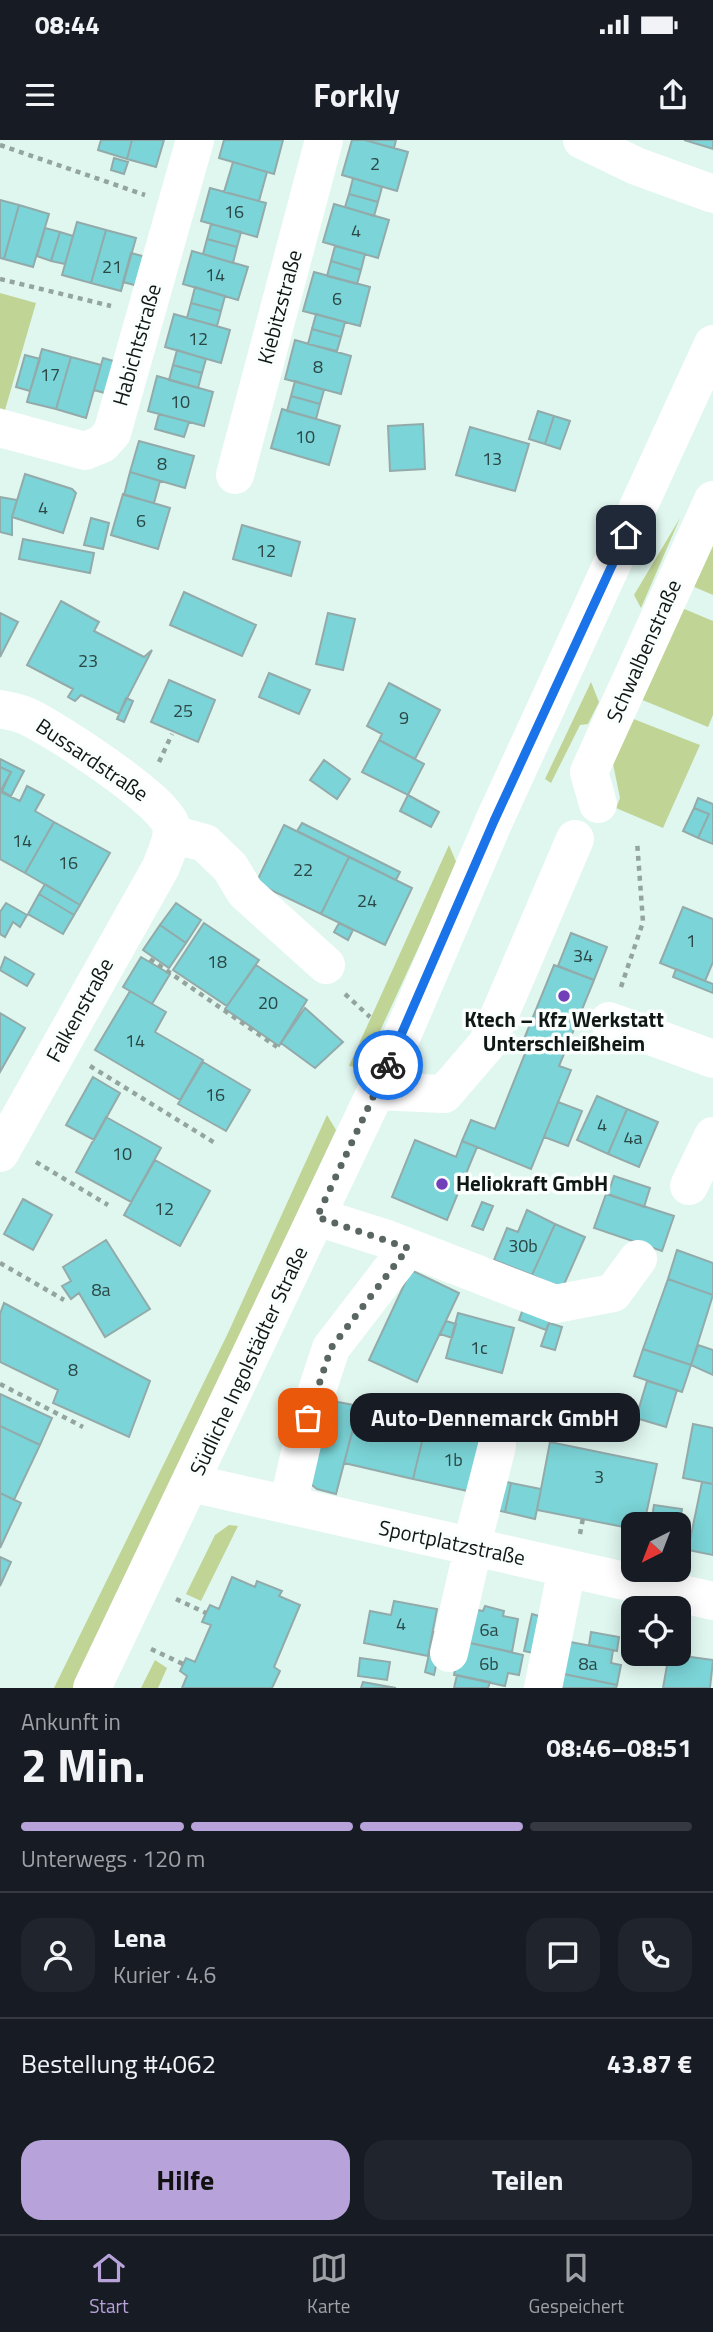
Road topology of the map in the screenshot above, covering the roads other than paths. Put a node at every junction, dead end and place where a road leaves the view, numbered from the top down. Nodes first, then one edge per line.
1 (195, 140) edge
2 (324, 140) edge
3 (582, 140) edge
4 (713, 194) edge
5 (713, 344) edge
6 (0, 428) edge
7 (235, 474) dead end
8 (713, 500) edge
9 (0, 709) edge
10 (598, 804) dead end
11 (575, 839) dead end
12 (166, 850) junction
13 (326, 965) dead end
14 (609, 1021) road end
15 (713, 1059) edge
16 (376, 1091) junction
17 (713, 1136) edge
18 (3, 1148) edge
19 (689, 1186) dead end
20 (317, 1217) junction
21 (408, 1248) junction
22 (638, 1259) dead end
23 (497, 1446) dead end
24 (191, 1483) junction
25 (288, 1505) junction
26 (472, 1548) junction
27 (567, 1568) junction
28 (713, 1601) edge
29 (449, 1653) dead end
30 (92, 1688) edge
31 (543, 1688) edge

1 - 6 street, Habichtstraße
2 - 7 street, Kiebitzstraße
3 - 4 street
5 - 16 street, Südliche Ingolstädter Straße
8 - 10 street, Schwalbenstraße
9 - 12 street, Bussardstraße
11 - 16 street
12 - 13 street
12 - 18 street, Falkenstraße
14 - 15 street
16 - 20 street, Südliche Ingolstädter Straße
17 - 19 street
20 - 21 street
20 - 24 street, Südliche Ingolstädter Straße
21 - 22 street
21 - 25 street
23 - 26 street
24 - 25 street, Sportplatzstraße
24 - 30 street, Südliche Ingolstädter Straße
25 - 26 street, Sportplatzstraße
26 - 27 street, Sportplatzstraße
26 - 29 street
27 - 28 street, Sportplatzstraße
27 - 31 street

